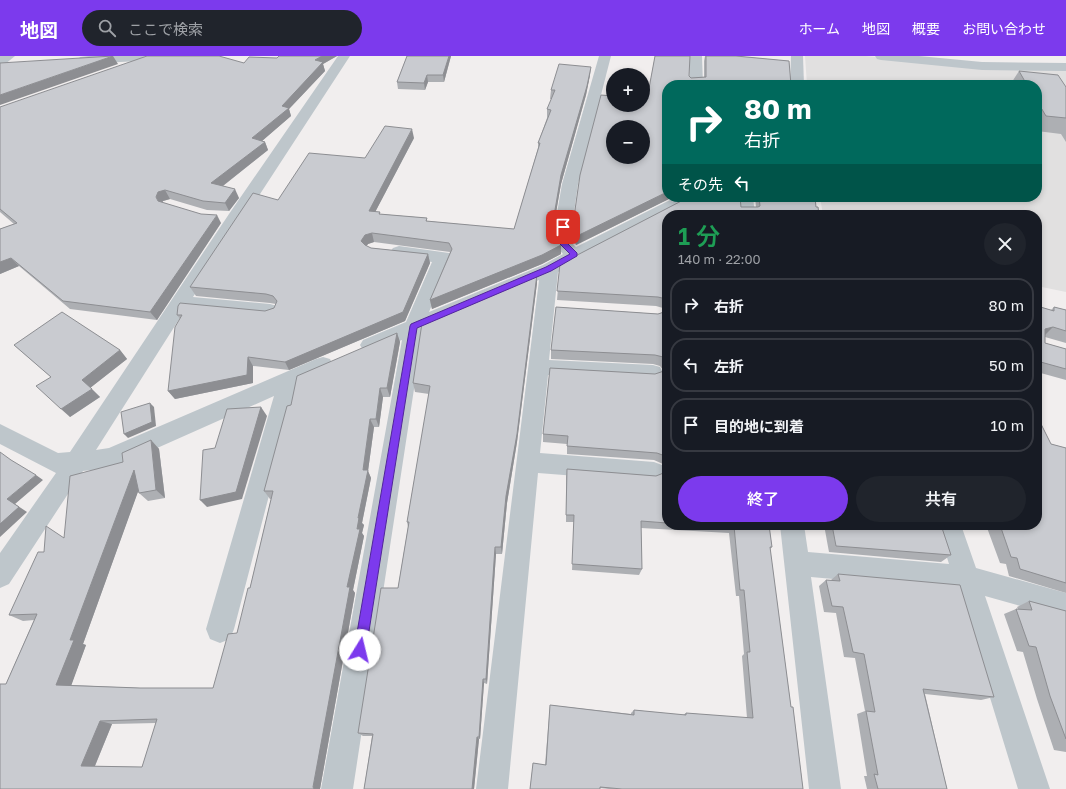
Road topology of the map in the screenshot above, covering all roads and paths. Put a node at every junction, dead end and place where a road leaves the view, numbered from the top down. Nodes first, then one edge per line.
1 (157, 56) edge
2 (344, 56) edge
3 (605, 56) edge
4 (696, 56) edge
5 (797, 56) edge
6 (881, 56) edge
7 (13, 60) edge
8 (70, 61) edge
9 (0, 62) edge
10 (0, 65) edge
11 (1066, 67) edge
12 (113, 72) edge
13 (696, 80) edge
14 (797, 80) edge
15 (679, 202) edge
16 (662, 210) edge
17 (663, 210) edge
18 (381, 250) edge
19 (574, 254) junction
20 (549, 269) junction
21 (181, 303) junction
22 (270, 311) edge
23 (414, 326) junction
24 (538, 367) junction
25 (653, 373) edge
26 (289, 380) junction
27 (0, 433) edge
28 (76, 462) junction
29 (528, 462) junction
30 (654, 472) dead end
31 (793, 530) edge
32 (951, 530) edge
33 (798, 563) junction
34 (0, 575) edge
35 (966, 578) junction
36 (1066, 606) edge
37 (220, 628) dead end
38 (337, 789) edge
39 (492, 789) edge
40 (825, 789) edge
41 (1034, 789) edge

1 - 8 street
1 - 12 street
2 - 21 street
3 - 19 street
4 - 13 street
5 - 14 street
6 - 11 street
7 - 9 street
7 - 10 street
15 - 17 street
16 - 19 street
18 - 23 street
19 - 20 street
20 - 23 street
20 - 24 street
21 - 22 street
21 - 28 street
23 - 26 street
23 - 38 street
24 - 25 street
24 - 29 street
26 - 28 street
26 - 37 street
27 - 28 street
28 - 34 street
29 - 30 street
29 - 39 street
31 - 33 street
32 - 35 street
33 - 35 street
33 - 40 street
35 - 36 street
35 - 41 street

